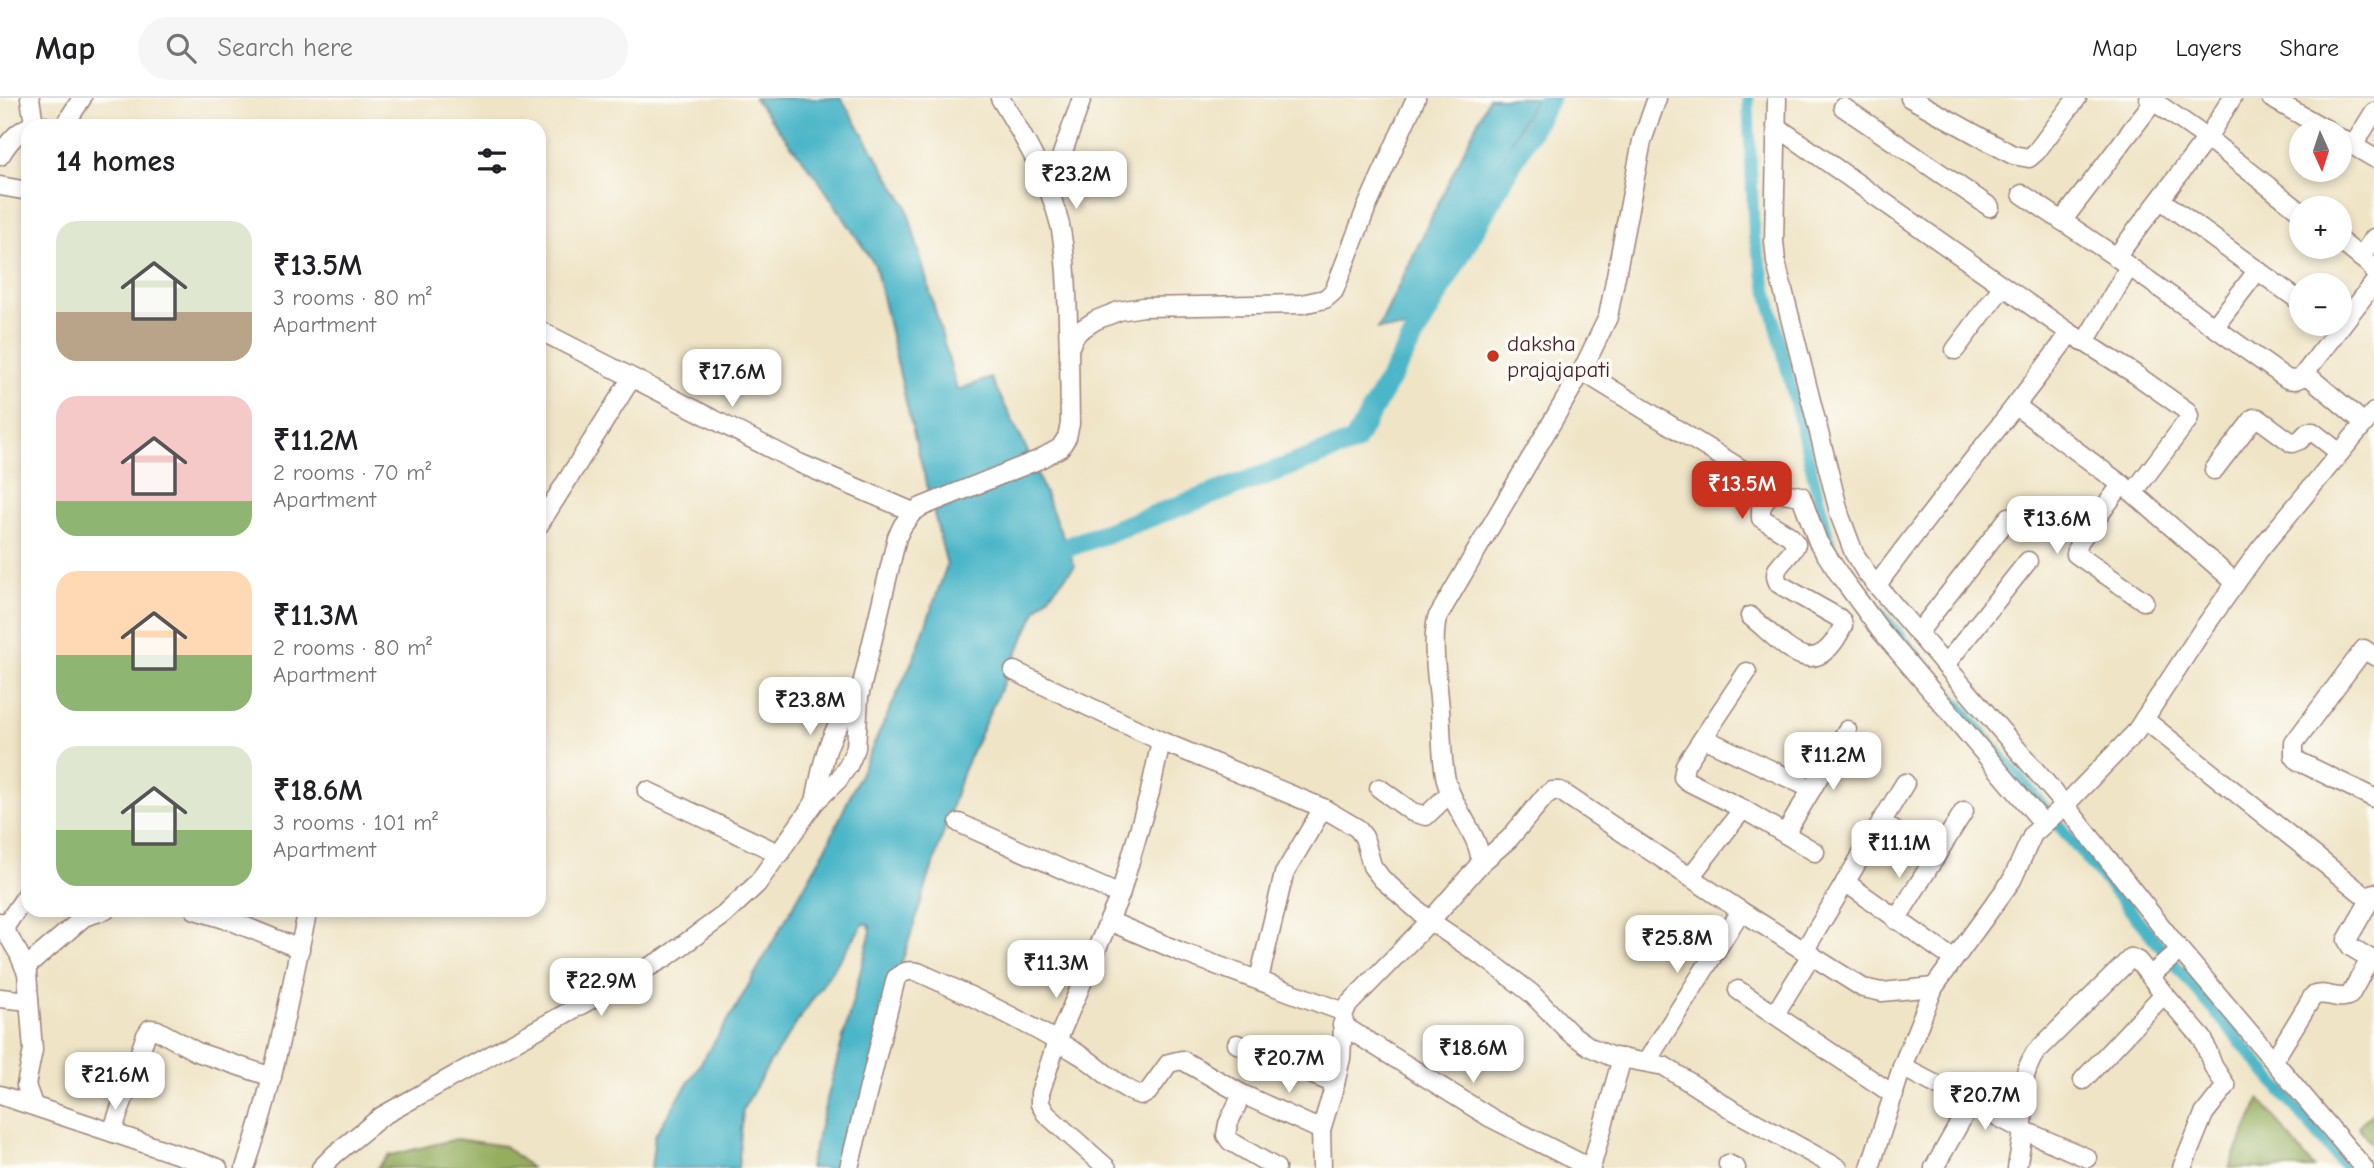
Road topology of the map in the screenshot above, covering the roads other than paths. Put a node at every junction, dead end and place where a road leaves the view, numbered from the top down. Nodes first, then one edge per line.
1 (30, 98) edge
2 (82, 98) edge
3 (1000, 98) edge
4 (1082, 98) edge
5 (1416, 98) edge
6 (1657, 98) edge
7 (1777, 98) edge
8 (1910, 98) edge
9 (1951, 98) edge
10 (2077, 98) edge
11 (2232, 98) edge
12 (2271, 98) edge
13 (2151, 100) edge
14 (1839, 101) edge
15 (2300, 104) edge
16 (2374, 112) edge
17 (1940, 113) junction
18 (38, 119) edge
19 (68, 119) edge
20 (2316, 119) edge
21 (1776, 126) junction
22 (21, 131) edge
23 (2352, 136) edge
24 (2207, 138) junction
25 (2352, 145) edge
26 (0, 156) edge
27 (2374, 158) edge
28 (0, 187) edge
29 (21, 190) edge
30 (1049, 191) junction
31 (2022, 194) dead end
32 (2161, 200) junction
33 (2289, 203) edge
34 (1990, 207) dead end
35 (2062, 221) junction
36 (2374, 238) edge
37 (2352, 251) edge
38 (2360, 257) junction
39 (2123, 262) junction
40 (2258, 270) junction
41 (2374, 272) edge
42 (2003, 286) junction
43 (2373, 288) edge
44 (2289, 293) edge
45 (2352, 310) edge
46 (2215, 326) junction
47 (546, 334) edge
48 (2329, 336) edge
49 (2078, 338) junction
50 (1069, 349) junction
51 (1955, 350) dead end
52 (1582, 371) junction
53 (2305, 373) junction
54 (631, 379) junction
55 (2016, 406) junction
56 (2369, 418) edge
57 (2340, 453) junction
58 (2214, 470) dead end
59 (2127, 488) junction
60 (1771, 491) junction
61 (917, 510) junction
62 (546, 514) edge
63 (2010, 517) dead end
64 (2028, 561) dead end
65 (2236, 583) junction
66 (1877, 585) junction
67 (2144, 601) dead end
68 (1750, 616) dead end
69 (1918, 633) junction
70 (2371, 647) edge
71 (1945, 665) junction
72 (1014, 671) dead end
73 (1747, 671) dead end
74 (859, 697) junction
75 (2144, 719) junction
76 (1847, 730) dead end
77 (1703, 738) junction
78 (1161, 741) junction
79 (1905, 783) dead end
80 (1380, 788) dead end
81 (1812, 789) junction
82 (648, 790) dead end
83 (1450, 793) junction
84 (2374, 798) edge
85 (815, 802) junction
86 (1323, 808) junction
87 (2063, 808) junction
88 (1743, 809) junction
89 (1964, 811) dead end
90 (1881, 821) junction
91 (959, 823) dead end
92 (2043, 823) junction
93 (1785, 834) junction
94 (1815, 852) dead end
95 (780, 854) junction
96 (1934, 860) junction
97 (1480, 864) junction
98 (1690, 877) junction
99 (1845, 882) junction
100 (1120, 895) junction
101 (2372, 897) edge
102 (21, 902) edge
103 (1741, 911) junction
104 (84, 917) edge
105 (218, 917) edge
106 (307, 917) edge
107 (1896, 920) junction
108 (1109, 921) junction
109 (1430, 921) junction
110 (2, 925) edge
111 (300, 949) junction
112 (1807, 953) junction
113 (1953, 959) junction
114 (2372, 960) edge
115 (2166, 962) junction
116 (25, 968) junction
117 (1259, 979) junction
118 (1934, 987) junction
119 (1738, 989) dead end
120 (2164, 994) junction
121 (0, 998) edge
122 (29, 1001) junction
123 (1774, 1014) junction
124 (1343, 1019) junction
125 (1057, 1041) junction
126 (1237, 1044) dead end
127 (1622, 1058) junction
128 (2274, 1060) junction
129 (1647, 1061) junction
130 (1902, 1068) junction
131 (272, 1077) junction
132 (2083, 1080) dead end
133 (1335, 1084) junction
134 (1242, 1094) junction
135 (0, 1095) edge
136 (1894, 1095) junction
137 (1971, 1103) junction
138 (33, 1105) junction
139 (1321, 1130) junction
140 (2023, 1130) junction
141 (113, 1132) junction
142 (2087, 1158) dead end
143 (218, 1168) edge
144 (245, 1168) edge
145 (321, 1168) edge
146 (849, 1168) edge
147 (1107, 1168) edge
148 (1276, 1168) edge
149 (1322, 1168) edge
150 (1590, 1168) edge
151 (1838, 1168) edge
152 (1870, 1168) edge
153 (1934, 1168) edge
154 (2017, 1168) edge
155 (2182, 1168) edge
156 (2364, 1168) edge

1 - 18 street
2 - 19 street
3 - 30 street
4 - 30 street
5 - 50 street
6 - 52 street
7 - 21 street
8 - 17 street
9 - 17 street
10 - 17 street
11 - 24 street
12 - 15 street
13 - 24 street
13 - 35 street
14 - 34 street
15 - 20 street
16 - 23 street
21 - 42 street
21 - 66 street
22 - 26 street
24 - 32 street
24 - 33 street
25 - 27 street
28 - 29 street
30 - 50 street
31 - 35 street
32 - 39 street
32 - 40 street
35 - 39 street
36 - 38 street
37 - 38 street
38 - 41 street
39 - 46 street
39 - 49 street
40 - 44 street
40 - 46 street
42 - 49 street
42 - 51 street
43 - 45 street
46 - 53 street
47 - 54 street
48 - 53 street
49 - 55 street
49 - 59 street
50 - 61 street
52 - 60 street
52 - 83 street
53 - 56 street
54 - 61 street
54 - 62 street
55 - 59 street
55 - 66 street
56 - 57 street
57 - 58 street
57 - 65 street
59 - 65 street
59 - 67 street
60 - 68 street
60 - 92 street
61 - 74 street
63 - 69 street
64 - 71 street
65 - 75 street
66 - 69 street
69 - 71 street
70 - 84 street
71 - 87 street
72 - 78 street
73 - 77 street
74 - 85 street
74 - 85 street
75 - 87 street
75 - 101 street
76 - 81 street
77 - 81 street
77 - 88 street
78 - 86 street
78 - 100 street
79 - 90 street
80 - 83 street
81 - 93 street
82 - 95 street
83 - 97 street
85 - 95 street
86 - 109 street
86 - 117 street
87 - 92 street
87 - 115 street
88 - 93 street
88 - 98 street
89 - 96 street
90 - 96 street
90 - 99 street
91 - 100 street
92 - 113 street
93 - 94 street
95 - 145 street
96 - 107 street
97 - 98 street
97 - 109 street
98 - 103 street
99 - 107 street
99 - 112 street
100 - 108 street
101 - 114 street
102 - 110 street
103 - 112 street
103 - 129 street
104 - 116 street
105 - 111 street
106 - 111 street
107 - 113 street
108 - 117 street
108 - 125 street
109 - 124 street
109 - 127 street
110 - 116 street
111 - 131 street
112 - 118 street
112 - 123 street
113 - 118 street
114 - 128 street
115 - 120 street
115 - 128 street
115 - 140 street
116 - 122 street
117 - 124 street
118 - 130 street
119 - 123 street
120 - 132 street
120 - 155 street
121 - 122 street
122 - 138 street
123 - 136 street
124 - 133 street
124 - 150 street
125 - 134 street
125 - 146 street
125 - 147 street
126 - 133 street
127 - 129 street
127 - 150 street
128 - 156 street
129 - 151 street
130 - 136 street
130 - 137 street
131 - 141 street
131 - 144 street
133 - 139 street
134 - 139 street
134 - 148 street
135 - 138 street
136 - 152 street
137 - 140 street
137 - 153 street
138 - 141 street
139 - 149 street
140 - 142 street
140 - 154 street
141 - 143 street

